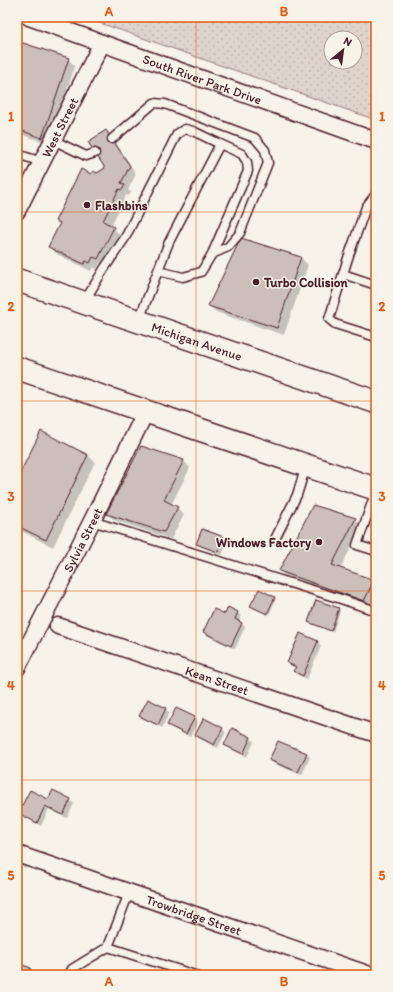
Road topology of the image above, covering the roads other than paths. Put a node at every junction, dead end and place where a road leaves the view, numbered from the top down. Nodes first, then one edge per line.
1 (29, 17) edge
2 (102, 43) junction
3 (112, 139) dead end
4 (53, 140) junction
5 (376, 140) edge
6 (220, 144) junction
7 (95, 152) dead end
8 (17, 154) edge
9 (42, 162) junction
10 (376, 194) edge
11 (17, 211) edge
12 (212, 254) junction
13 (158, 271) junction
14 (343, 274) junction
15 (17, 280) edge
16 (376, 285) edge
17 (84, 303) junction
18 (138, 321) junction
19 (376, 337) edge
20 (17, 368) edge
21 (376, 402) edge
22 (146, 411) junction
23 (306, 465) junction
24 (376, 490) edge
25 (92, 521) junction
26 (275, 539) dead end
27 (376, 551) edge
28 (376, 611) edge
29 (58, 626) dead end
30 (17, 668) edge
31 (376, 734) edge
32 (17, 854) edge
33 (129, 893) junction
34 (108, 947) junction
35 (69, 975) edge
36 (195, 975) edge
37 (370, 975) edge

1 - 2 street, South River Park Drive
2 - 4 street, West Street
2 - 5 street, South River Park Drive
3 - 12 lane
4 - 7 lane
4 - 9 street, West Street
6 - 12 lane
6 - 13 lane
6 - 17 lane
8 - 9 lane
9 - 11 street, West Street
10 - 14 lane
12 - 13 lane
13 - 18 lane
14 - 16 lane
14 - 19 lane
15 - 17 main road, Michigan Avenue
17 - 18 main road, Michigan Avenue
18 - 21 main road, Michigan Avenue
20 - 22 main road
22 - 23 main road
22 - 25 street, Sylvia Street
23 - 24 main road
23 - 26 lane
24 - 27 lane
25 - 28 lane
25 - 30 street, Sylvia Street
29 - 31 street, Kean Street
32 - 33 street, Trowbridge Street
33 - 34 lane
33 - 37 street, Trowbridge Street
34 - 35 lane
34 - 36 lane

